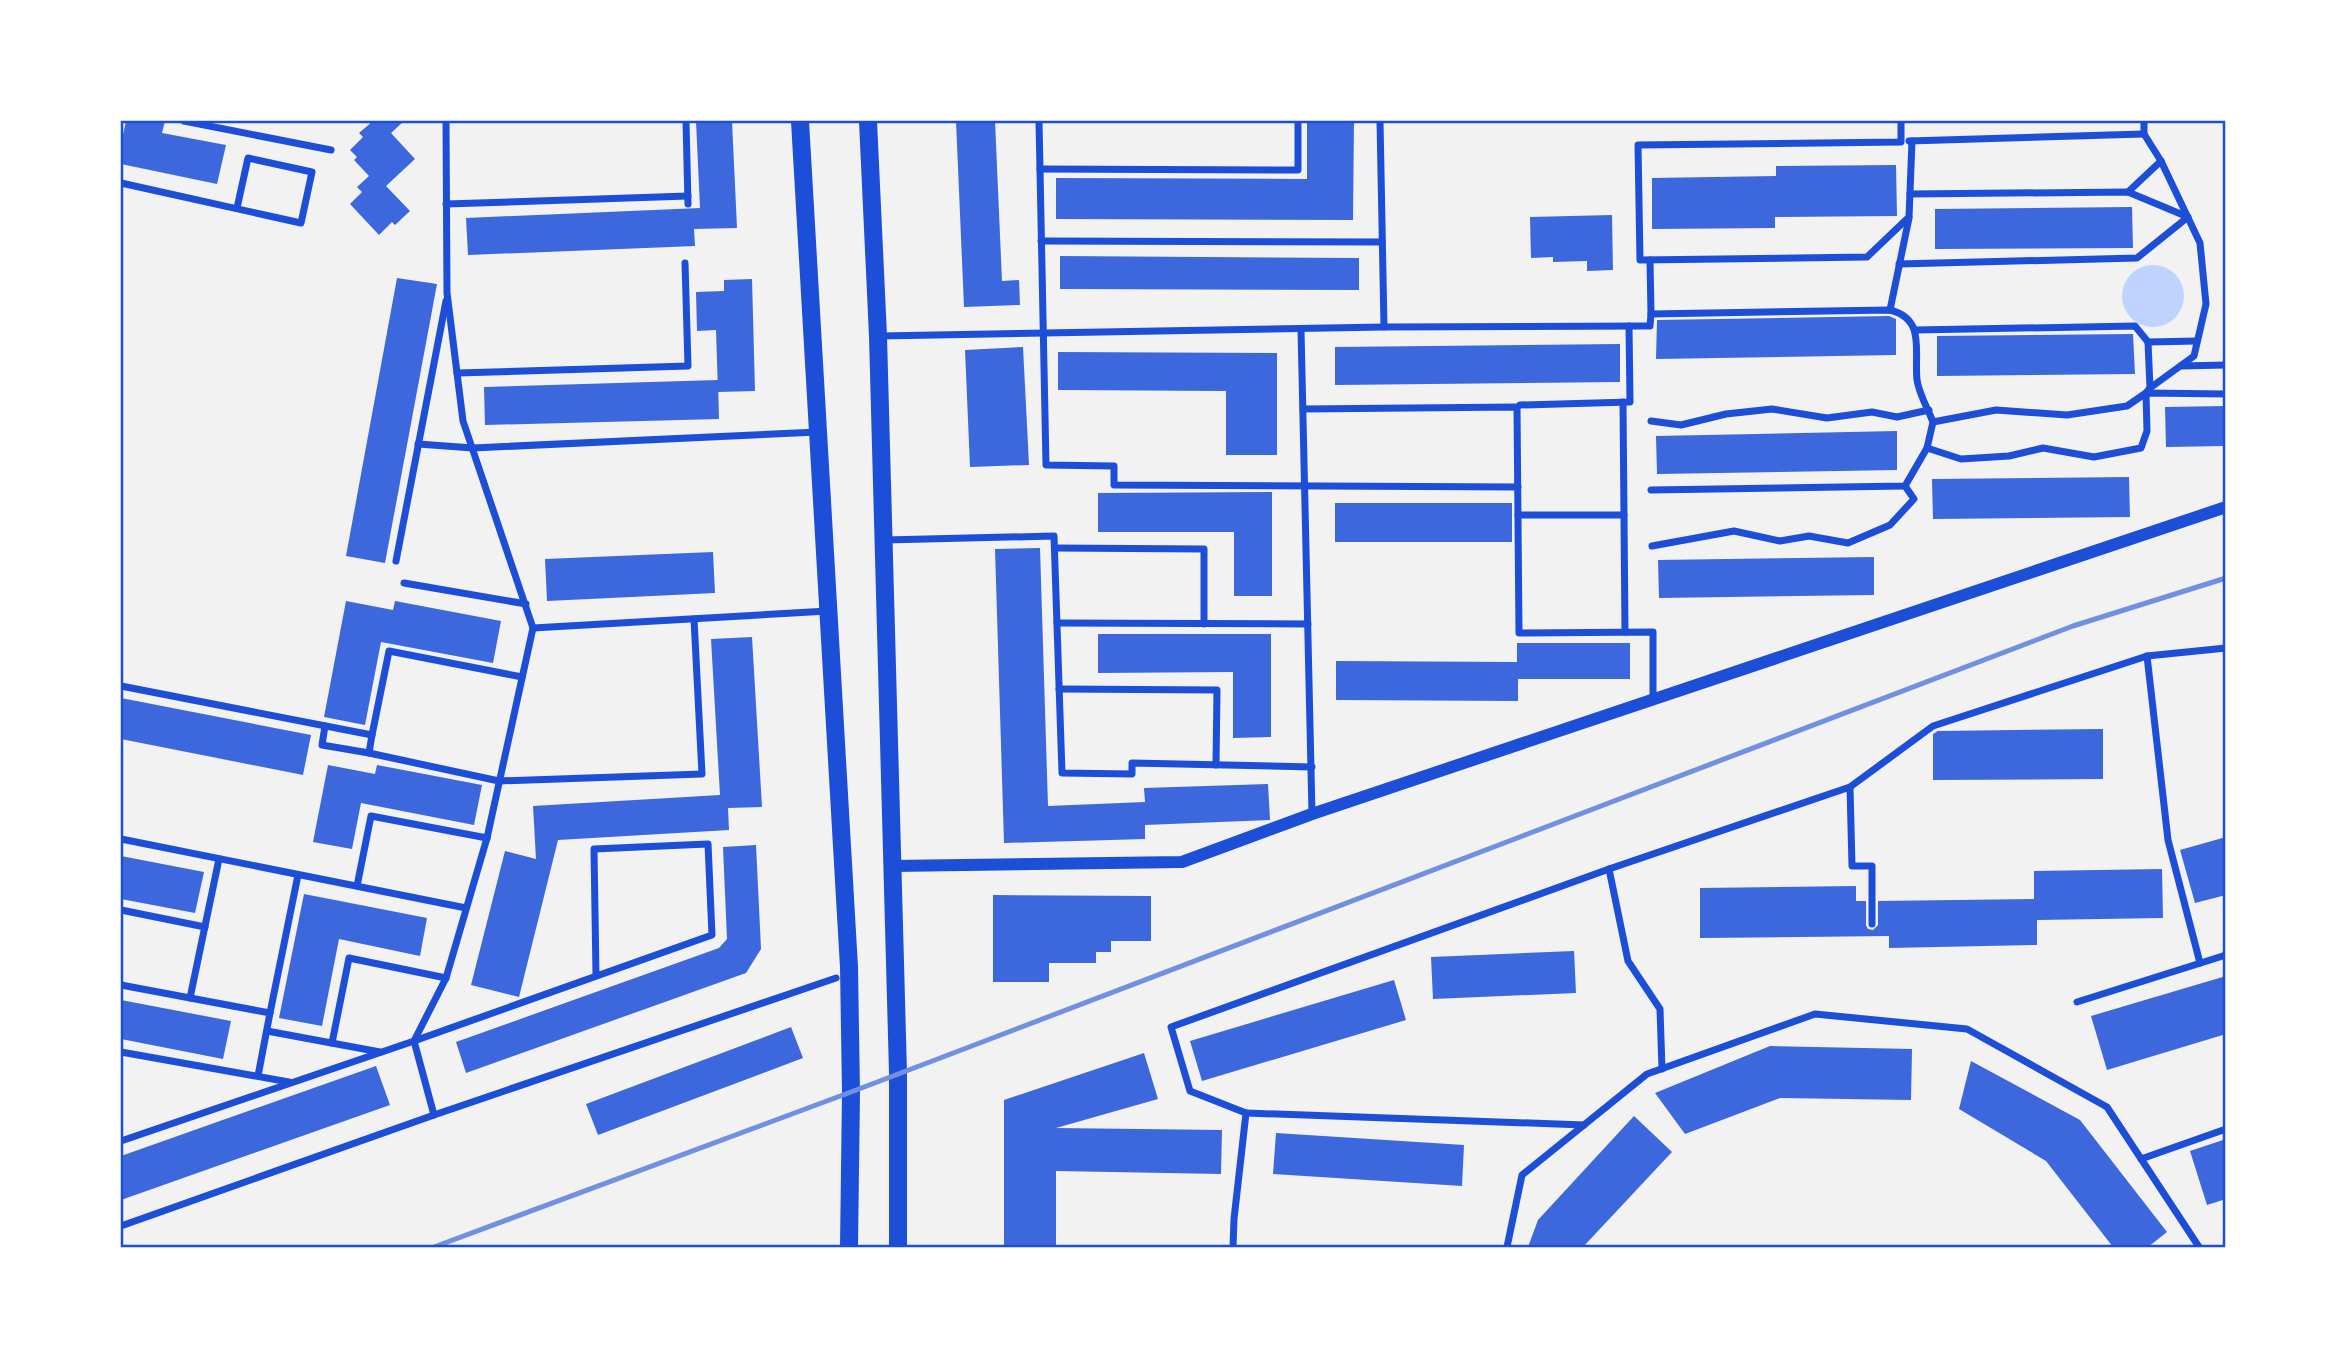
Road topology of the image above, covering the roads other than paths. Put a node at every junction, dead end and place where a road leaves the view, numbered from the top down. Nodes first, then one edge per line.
1 (184, 121) edge
2 (446, 121) edge
3 (685, 121) edge
4 (800, 121) edge
5 (867, 121) edge
6 (1039, 121) edge
7 (1298, 121) edge
8 (1380, 121) edge
9 (1901, 121) edge
10 (2144, 121) edge
11 (2144, 134) junction
12 (1912, 141) junction
13 (1901, 142) junction
14 (331, 149) dead end
15 (2161, 161) junction
16 (1040, 169) junction
17 (121, 184) edge
18 (2128, 192) junction
19 (1910, 194) junction
20 (446, 204) junction
21 (237, 208) junction
22 (2188, 217) junction
23 (1909, 218) junction
24 (1041, 241) junction
25 (1382, 242) junction
26 (1650, 260) junction
27 (685, 263) dead end
28 (1899, 264) junction
29 (447, 293) junction
30 (1890, 310) junction
31 (1651, 314) junction
32 (1629, 326) junction
33 (1384, 327) junction
34 (1301, 330) junction
35 (1916, 330) junction
36 (1042, 334) junction
37 (878, 336) junction
38 (2197, 341) junction
39 (2148, 342) junction
40 (2226, 365) edge
41 (2180, 366) junction
42 (457, 373) junction
43 (2148, 391) junction
44 (2226, 394) edge
45 (1623, 402) junction
46 (1520, 405) dead end
47 (1303, 409) junction
48 (1929, 410) junction
49 (1651, 421) dead end
50 (1933, 422) junction
51 (818, 432) junction
52 (418, 444) junction
53 (473, 448) junction
54 (1927, 448) junction
55 (1305, 486) junction
56 (1518, 486) junction
57 (1905, 486) junction
58 (1651, 490) dead end
59 (2226, 507) edge
60 (1624, 514) junction
61 (1518, 515) junction
62 (884, 540) junction
63 (1652, 546) dead end
64 (1055, 548) junction
65 (396, 561) dead end
66 (404, 583) dead end
67 (526, 604) junction
68 (829, 611) junction
69 (694, 619) junction
70 (1057, 623) junction
71 (1204, 624) junction
72 (1308, 624) junction
73 (533, 628) junction
74 (1625, 632) junction
75 (2226, 648) edge
76 (2147, 656) junction
77 (522, 677) junction
78 (121, 686) edge
79 (1059, 689) junction
80 (1653, 699) junction
81 (325, 726) junction
82 (372, 735) junction
83 (369, 753) junction
84 (1216, 765) junction
85 (1311, 767) junction
86 (499, 781) junction
87 (1850, 787) junction
88 (1312, 814) junction
89 (487, 838) junction
90 (121, 839) edge
91 (219, 859) junction
92 (892, 866) junction
93 (1609, 869) junction
94 (298, 875) junction
95 (357, 886) junction
96 (466, 908) junction
97 (121, 910) edge
98 (1872, 924) dead end
99 (205, 928) junction
100 (2226, 955) edge
101 (2200, 963) junction
102 (596, 976) junction
103 (446, 978) junction
104 (836, 978) dead end
105 (121, 985) edge
106 (190, 998) junction
107 (2077, 1002) dead end
108 (270, 1013) junction
109 (267, 1031) junction
110 (414, 1041) junction
111 (332, 1043) junction
112 (121, 1052) edge
113 (380, 1052) junction
114 (1662, 1069) junction
115 (258, 1076) junction
116 (290, 1082) junction
117 (1247, 1113) junction
118 (434, 1115) junction
119 (1584, 1125) junction
120 (2226, 1129) edge
121 (121, 1141) edge
122 (2141, 1159) junction
123 (121, 1226) edge
124 (849, 1247) edge
125 (898, 1247) edge
126 (1233, 1247) edge
127 (1507, 1247) edge
128 (2199, 1247) edge

1 - 14 street
2 - 20 street
3 - 20 street
4 - 51 main road
5 - 37 main road
6 - 16 street
7 - 16 street
8 - 25 street
9 - 13 street
10 - 11 street
11 - 12 street
11 - 15 street
12 - 13 street
12 - 19 street
13 - 26 street
15 - 18 street
15 - 22 street
16 - 24 street
17 - 21 street
18 - 19 street
18 - 22 street
19 - 23 street
20 - 29 street
21 - 21 street
22 - 28 street
22 - 38 street
23 - 26 street
23 - 28 street
24 - 25 street
24 - 36 street
25 - 33 street
26 - 31 street
27 - 42 street
28 - 30 street
29 - 42 street
29 - 52 street
30 - 31 street
30 - 35 street
31 - 32 street
32 - 33 street
32 - 45 street
33 - 34 street
34 - 36 street
34 - 47 street
35 - 39 street
35 - 48 street
36 - 37 street
36 - 55 street
37 - 62 main road
38 - 39 street
38 - 41 street
39 - 43 street
40 - 41 street
41 - 43 street
42 - 53 street
43 - 44 street
43 - 50 street
43 - 54 street
45 - 46 street
45 - 60 street
47 - 55 street
47 - 56 street
48 - 49 street
48 - 50 street
50 - 54 street
51 - 53 street
51 - 68 main road
52 - 53 street
52 - 65 street
53 - 67 street
54 - 57 street
55 - 56 street
55 - 72 street
56 - 61 street
57 - 58 street
57 - 63 street
59 - 80 street
60 - 61 street
60 - 74 street
61 - 74 street
62 - 64 street
62 - 92 main road
64 - 70 street
64 - 71 street
66 - 67 street
67 - 73 street
68 - 69 street
68 - 124 main road
69 - 73 street
69 - 86 street
70 - 71 street
70 - 79 street
71 - 72 street
72 - 85 street
73 - 77 street
74 - 80 street
75 - 76 street
76 - 87 street
76 - 101 street
77 - 82 street
77 - 86 street
78 - 81 street
79 - 84 street
79 - 84 street
80 - 88 street
81 - 82 street
81 - 83 street
82 - 83 street
83 - 86 street
84 - 85 street
85 - 88 street
86 - 89 street
87 - 93 street
87 - 98 street
88 - 92 street
89 - 95 street
89 - 96 street
90 - 91 street
91 - 94 street
91 - 99 street
92 - 125 main road
93 - 114 street
93 - 117 street
94 - 95 street
94 - 108 street
95 - 96 street
96 - 103 street
97 - 99 street
99 - 106 street
100 - 101 street
101 - 107 street
102 - 102 street
102 - 110 street
103 - 110 street
103 - 111 street
104 - 118 street
105 - 106 street
106 - 108 street
108 - 109 street
109 - 111 street
109 - 115 street
110 - 113 street
110 - 118 street
111 - 113 street
112 - 115 street
113 - 116 street
114 - 119 street
114 - 122 street
115 - 116 street
116 - 121 street
117 - 119 street
117 - 126 street
118 - 123 street
119 - 127 street
120 - 122 street
122 - 128 street

